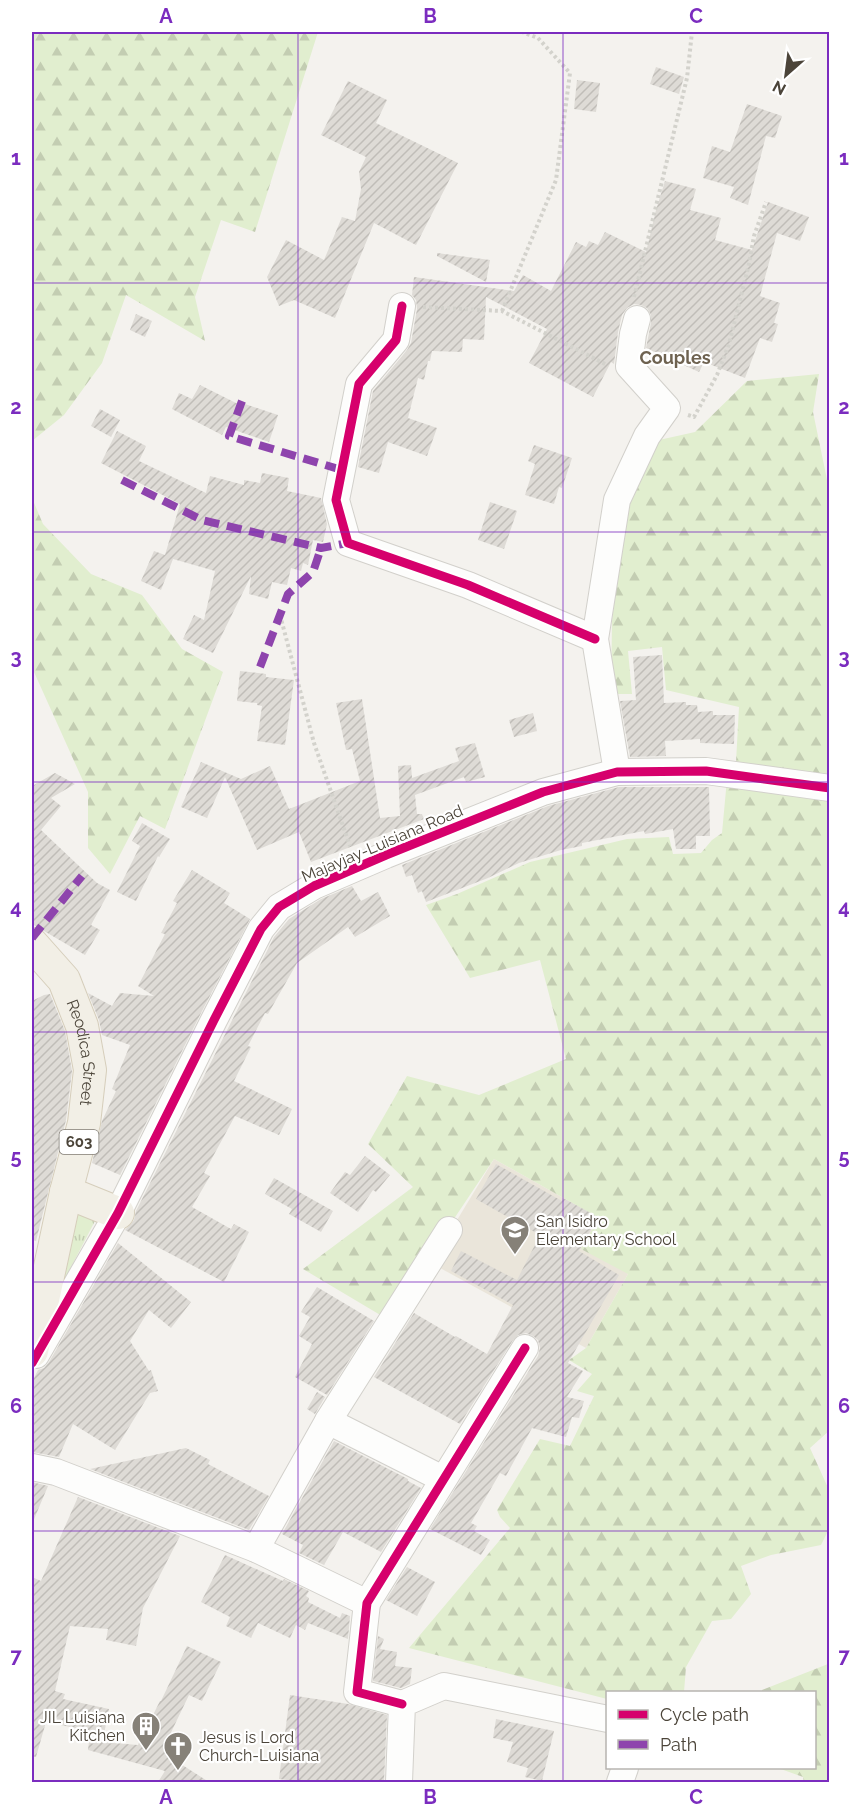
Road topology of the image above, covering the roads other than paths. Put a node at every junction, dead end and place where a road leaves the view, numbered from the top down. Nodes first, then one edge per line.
1 (402, 306) road end
2 (638, 319) road end
3 (595, 639) junction
4 (616, 772) junction
5 (830, 788) edge
6 (32, 945) edge
7 (66, 1192) junction
8 (118, 1213) junction
9 (449, 1230) dead end
10 (525, 1348) dead end
11 (32, 1351) edge
12 (32, 1363) edge
13 (328, 1421) junction
14 (32, 1467) edge
15 (443, 1479) junction
16 (256, 1549) junction
17 (367, 1603) junction
18 (402, 1704) junction
19 (606, 1719) edge
20 (399, 1782) edge

1 - 3 street
2 - 3 street
3 - 4 street
4 - 5 street, Majayjay-Luisiana Road
4 - 8 street, Majayjay-Luisiana Road
6 - 7 main road, Reodica Street / 603
7 - 8 main road
7 - 11 main road, Reodica Street / 603
8 - 12 street, Majayjay-Luisiana Road
9 - 13 street
10 - 15 street
13 - 15 street
13 - 16 street
14 - 16 street
15 - 17 street
16 - 17 street
17 - 18 street
18 - 19 street
18 - 20 street

